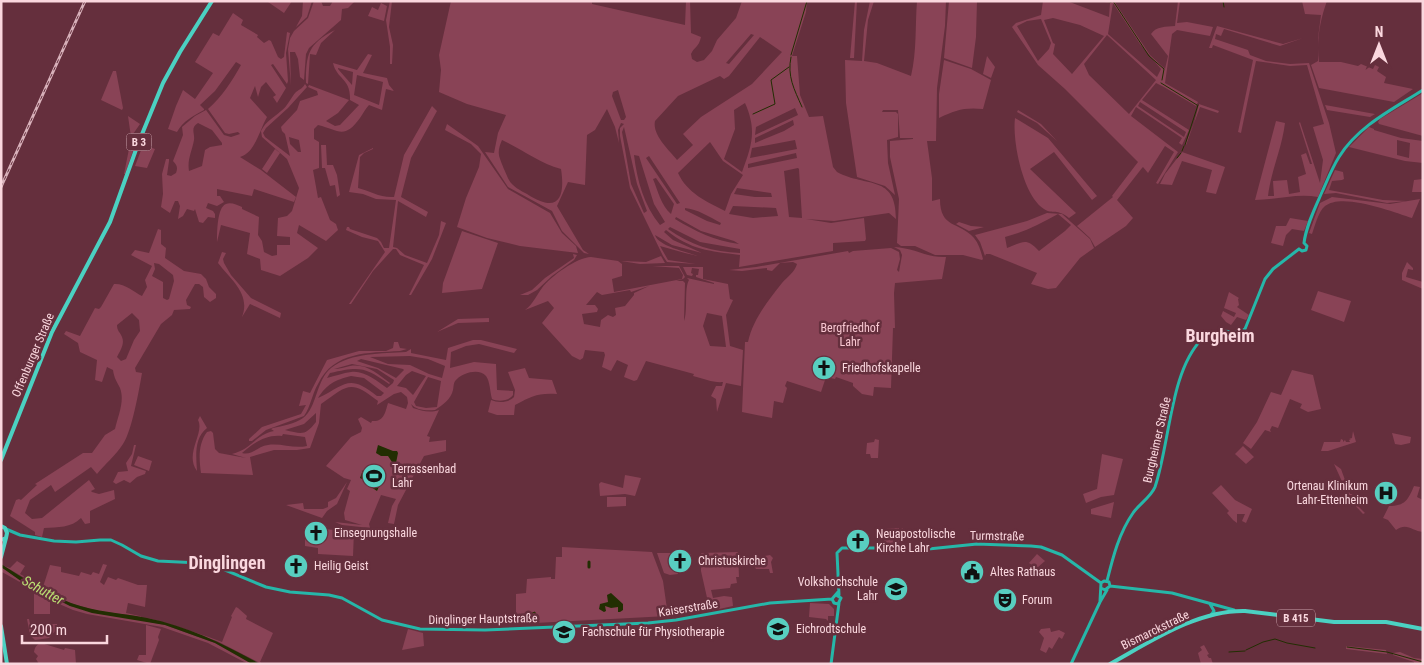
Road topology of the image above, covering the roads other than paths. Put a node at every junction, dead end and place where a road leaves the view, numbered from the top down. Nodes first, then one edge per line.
1 (212, 1) edge
2 (1423, 90) edge
3 (1304, 243) junction
4 (1299, 249) junction
5 (1, 460) edge
6 (1, 526) edge
7 (6, 529) junction
8 (20, 535) junction
9 (4, 538) edge
10 (1, 552) edge
11 (1, 557) edge
12 (1107, 581) junction
13 (1101, 586) junction
14 (1110, 586) junction
15 (1107, 590) junction
16 (838, 594) junction
17 (832, 599) junction
18 (1100, 602) junction
19 (838, 603) junction
20 (1209, 603) junction
21 (1217, 606) junction
22 (1240, 611) junction
23 (1222, 614) junction
24 (1208, 617) junction
25 (1, 626) edge
26 (545, 627) joint
27 (1423, 629) edge
28 (7, 664) edge
29 (831, 664) edge
30 (1071, 664) edge
31 (1110, 664) edge

1 - 5 main road, Offenburger Straße / B 3
2 - 3 street
3 - 4 street
3 - 4 street
4 - 12 street, Burgheimer Straße
6 - 7 main road
7 - 8 street, Dinglinger Hauptstraße
7 - 9 main road
8 - 9 street, Dinglinger Hauptstraße
8 - 26 street, Dinglinger Hauptstraße
9 - 10 main road
10 - 11 main road
12 - 13 street
12 - 14 street
13 - 15 street
13 - 16 street, Turmstraße
13 - 18 street
14 - 15 street
14 - 20 street
15 - 18 street
16 - 17 street
16 - 19 street
17 - 19 street
17 - 26 street, Kaiserstraße
18 - 30 street
19 - 29 street
20 - 21 street
20 - 23 street
20 - 24 street
21 - 22 street
21 - 23 street
22 - 23 main road, Bismarckstraße / B 415
22 - 27 main road, B 415
23 - 24 main road, Bismarckstraße / B 415
24 - 31 main road, Bismarckstraße / B 415
25 - 28 main road

